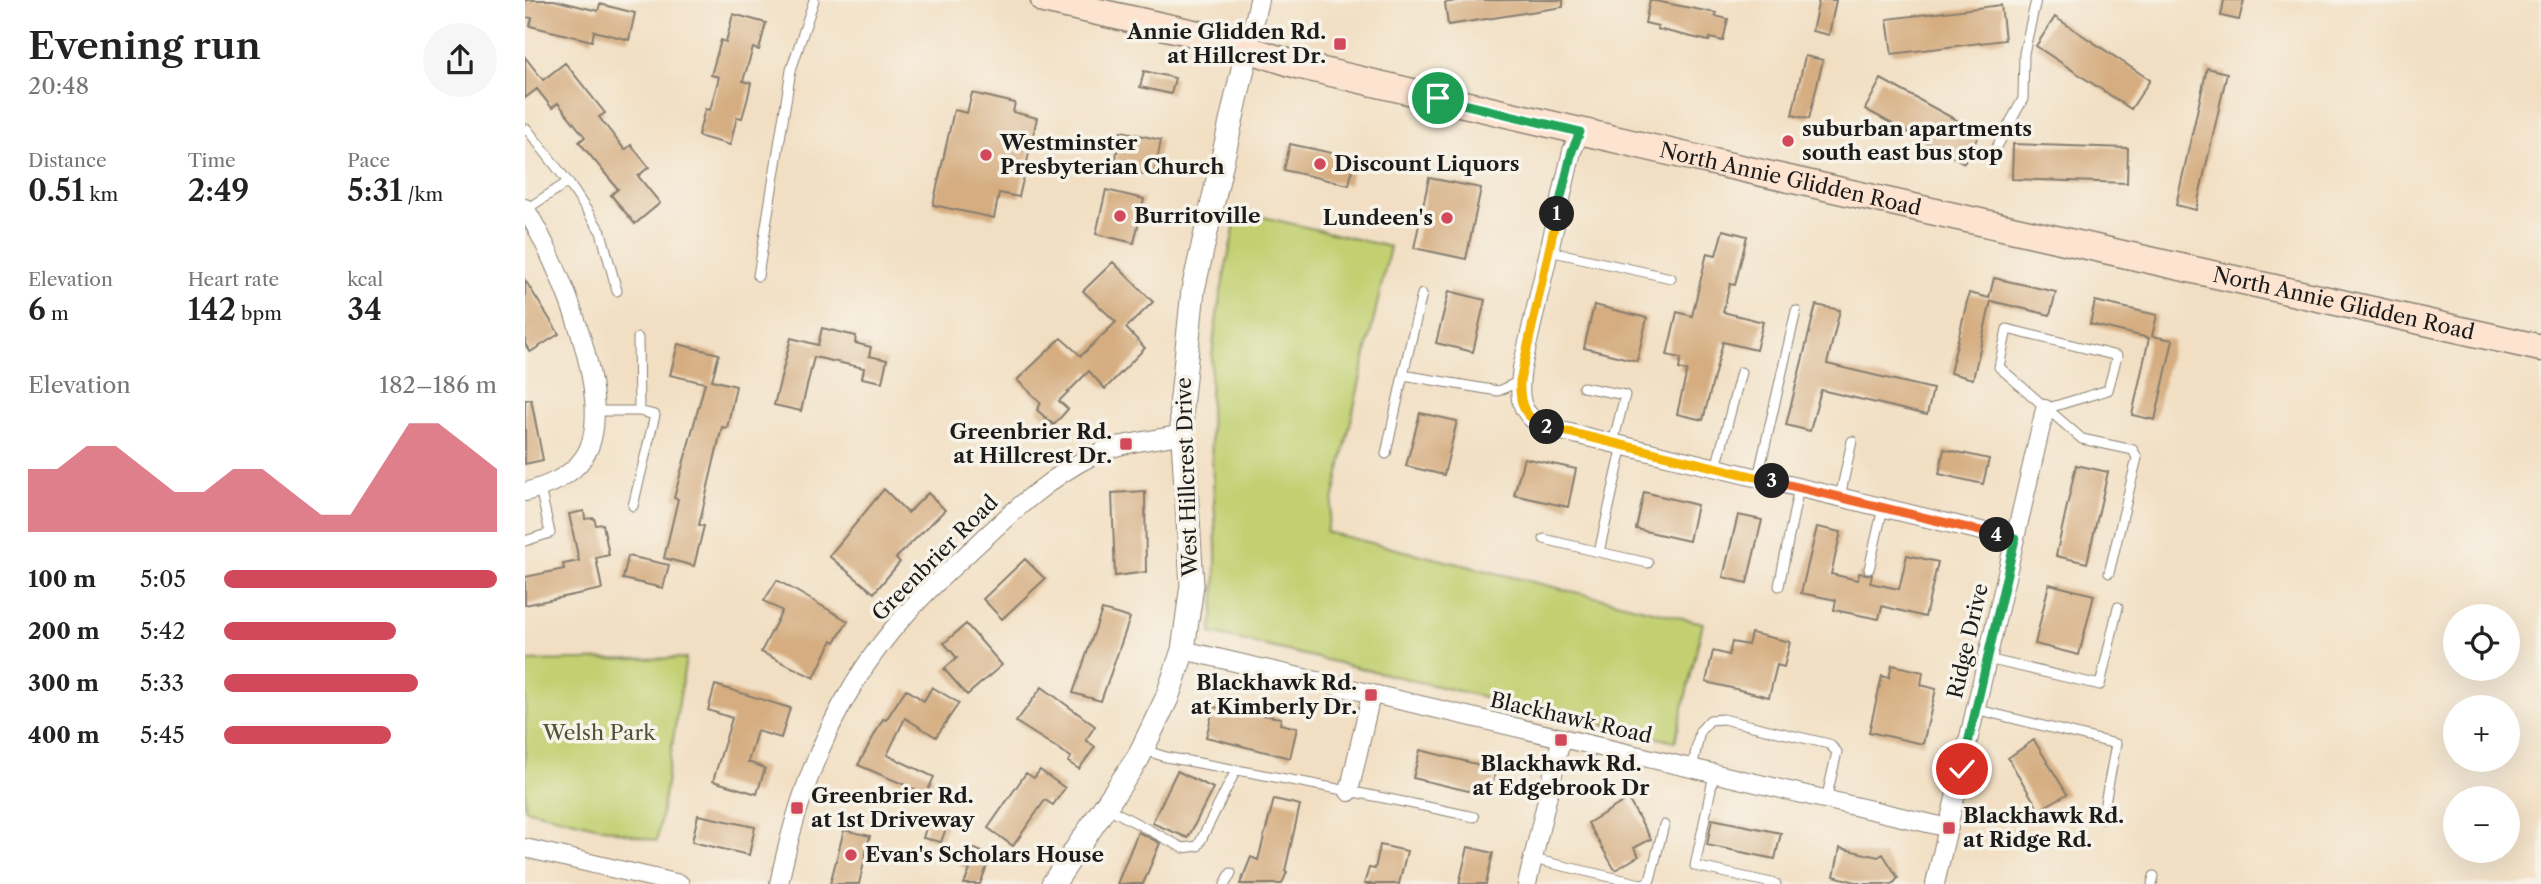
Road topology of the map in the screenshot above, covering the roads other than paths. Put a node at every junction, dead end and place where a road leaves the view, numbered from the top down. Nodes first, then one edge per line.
1 (814, 0) edge
2 (1044, 0) edge
3 (1259, 0) edge
4 (2036, 0) edge
5 (1247, 51) junction
6 (527, 129) dead end
7 (1580, 132) junction
8 (1994, 152) dead end
9 (568, 182) junction
10 (526, 210) edge
11 (1549, 251) junction
12 (758, 276) dead end
13 (1671, 278) dead end
14 (617, 291) dead end
15 (1422, 294) dead end
16 (1796, 311) dead end
17 (638, 338) dead end
18 (2541, 348) edge
19 (1741, 372) dead end
20 (1403, 375) junction
21 (1520, 381) junction
22 (1583, 387) dead end
23 (2045, 410) junction
24 (596, 411) junction
25 (639, 411) junction
26 (1181, 434) junction
27 (1853, 441) dead end
28 (1618, 444) junction
29 (1386, 454) dead end
30 (1716, 468) junction
31 (1758, 477) junction
32 (1799, 487) junction
33 (533, 490) edge
34 (1840, 497) junction
35 (633, 506) dead end
36 (1883, 508) junction
37 (2015, 539) junction
38 (1543, 540) dead end
39 (525, 541) edge
40 (1599, 552) junction
41 (1648, 563) dead end
42 (1869, 569) dead end
43 (2109, 573) dead end
44 (1779, 586) dead end
45 (2118, 607) dead end
46 (1183, 650) junction
47 (1987, 659) junction
48 (1371, 695) junction
49 (1975, 709) junction
50 (1561, 740) junction
51 (1143, 749) junction
52 (1692, 769) junction
53 (1236, 770) junction
54 (1714, 774) junction
55 (1349, 792) junction
56 (1826, 800) junction
57 (1106, 807) junction
58 (1474, 817) dead end
59 (2102, 819) dead end
60 (1664, 825) dead end
61 (1949, 828) junction
62 (525, 848) edge
63 (1533, 859) junction
64 (1231, 873) dead end
65 (680, 884) edge
66 (779, 884) edge
67 (1053, 884) edge
68 (1225, 884) edge
69 (1527, 884) edge
70 (1642, 884) edge
71 (1776, 884) edge
72 (1935, 884) edge

1 - 12 lane
2 - 5 main road, North Annie Glidden Road
3 - 5 street, West Hillcrest Drive
4 - 8 lane
5 - 7 main road, North Annie Glidden Road
5 - 26 street, West Hillcrest Drive
6 - 9 lane
7 - 11 street
7 - 18 main road, North Annie Glidden Road
9 - 10 lane
9 - 14 lane
10 - 24 street
11 - 13 lane
11 - 21 street
15 - 20 lane
16 - 31 lane
17 - 25 lane
19 - 30 lane
20 - 21 lane
20 - 29 lane
21 - 28 street
22 - 28 lane
23 - 23 lane
23 - 37 street, Ridge Drive
23 - 43 lane
24 - 25 lane
24 - 33 street
25 - 35 lane
26 - 46 street, West Hillcrest Drive
26 - 66 street, Greenbrier Road
27 - 34 lane
28 - 30 street
28 - 40 lane
30 - 31 street
31 - 32 street
32 - 34 street
32 - 44 lane
33 - 39 lane
34 - 36 street
36 - 37 street
36 - 42 lane
37 - 47 street, Ridge Drive
38 - 40 lane
40 - 41 lane
45 - 47 lane
46 - 48 street, Blackhawk Road
46 - 51 street, West Hillcrest Drive
47 - 49 street, Ridge Drive
48 - 50 street, Blackhawk Road
48 - 55 street
49 - 59 lane
49 - 61 street, Ridge Drive
50 - 52 street, Blackhawk Road
50 - 63 street
51 - 53 lane
51 - 57 street, West Hillcrest Drive
52 - 54 street, Blackhawk Road
52 - 56 lane
53 - 55 lane
53 - 57 lane
54 - 56 street, Blackhawk Road
54 - 71 lane
55 - 58 lane
56 - 61 street, Blackhawk Road
57 - 67 street, West Hillcrest Drive
60 - 70 lane
61 - 72 street, Ridge Drive
62 - 65 street
63 - 69 street
63 - 70 lane
64 - 68 lane

